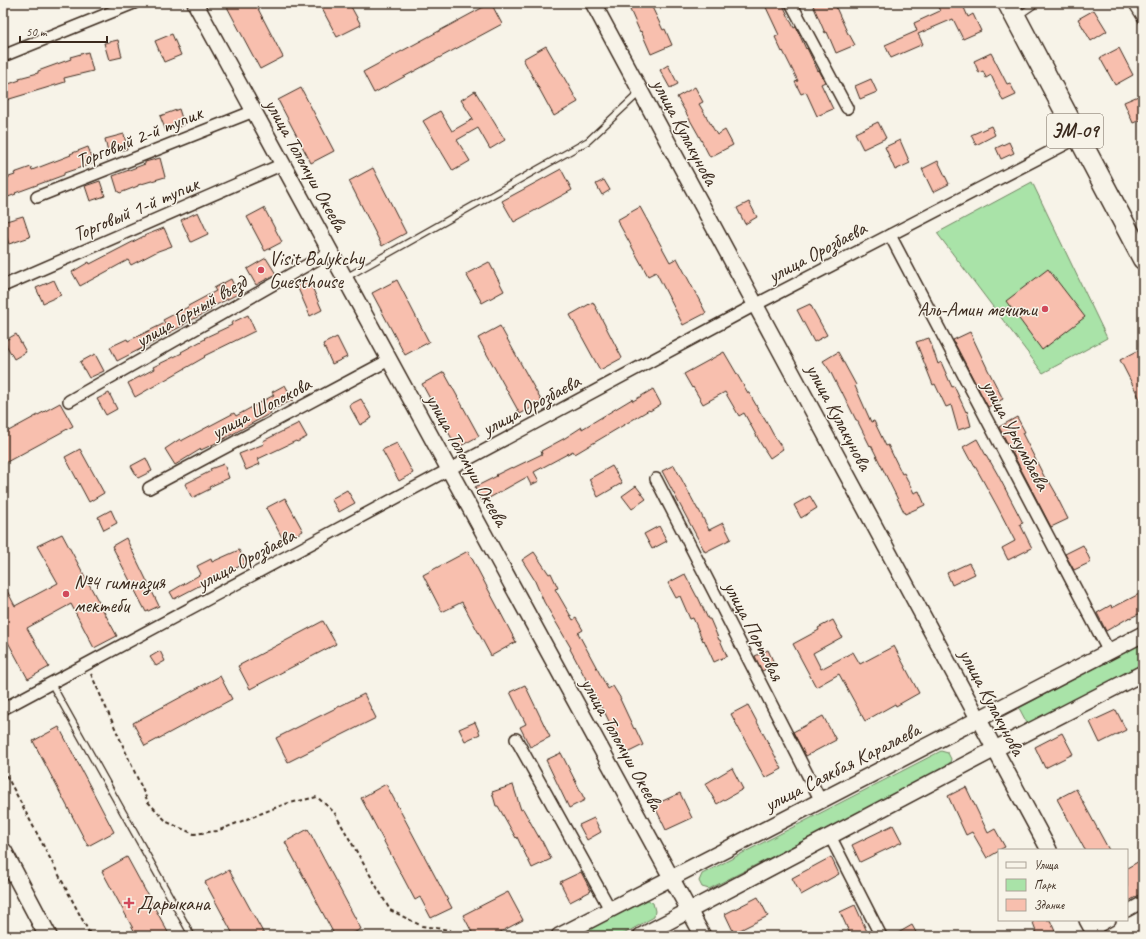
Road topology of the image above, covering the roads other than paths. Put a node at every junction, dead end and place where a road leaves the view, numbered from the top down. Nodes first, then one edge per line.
1 (134, 3) edge
2 (195, 3) edge
3 (593, 3) edge
4 (792, 3) edge
5 (1037, 3) edge
6 (1131, 3) edge
7 (1012, 10) edge
8 (1143, 22) edge
9 (3, 56) edge
10 (640, 92) junction
11 (847, 108) dead end
12 (254, 111) junction
13 (1079, 138) junction
14 (283, 164) junction
15 (37, 197) dead end
16 (890, 235) junction
17 (1140, 247) edge
18 (330, 252) junction
19 (344, 278) junction
20 (3, 286) edge
21 (755, 305) junction
22 (389, 360) junction
23 (69, 401) dead end
24 (449, 470) junction
25 (656, 479) dead end
26 (149, 488) dead end
27 (1143, 634) edge
28 (1109, 652) junction
29 (1143, 673) edge
30 (51, 683) junction
31 (3, 709) edge
32 (979, 719) junction
33 (516, 739) dead end
34 (995, 749) junction
35 (821, 801) junction
36 (830, 836) junction
37 (1048, 849) edge
38 (3, 851) edge
39 (8, 874) edge
40 (672, 878) junction
41 (1143, 902) edge
42 (610, 909) junction
43 (689, 910) junction
44 (1128, 910) edge
45 (1108, 921) edge
46 (1092, 929) edge
47 (48, 936) edge
48 (192, 936) edge
49 (559, 936) edge
50 (641, 936) edge
51 (703, 936) edge
52 (881, 936) edge

1 - 9 street
2 - 12 street, улица Толомуш Океева
3 - 10 street, улица Кулакунова
4 - 11 street
5 - 7 lane
6 - 8 lane
7 - 13 highway, ЭМ-09
10 - 19 lane
10 - 21 street, улица Кулакунова
12 - 14 street, улица Толомуш Океева
12 - 15 street, Торговый 2-й тупик
13 - 16 street, улица Орозбаева
13 - 17 highway, ЭМ-09
14 - 18 street, улица Толомуш Океева
14 - 20 street, Торговый 1-й тупик
16 - 21 street, улица Орозбаева
16 - 28 street, улица Уркумбаева
18 - 19 street, улица Толомуш Океева
18 - 23 street, улица Горный въезд
19 - 22 street, улица Толомуш Океева
21 - 24 street, улица Орозбаева
21 - 32 street, улица Кулакунова
22 - 24 street, улица Толомуш Океева
22 - 26 street, улица Шопокова
24 - 30 street, улица Орозбаева
24 - 40 street, улица Толомуш Океева
25 - 35 street, улица Портовая
27 - 28 street, улица Саякбая Каралаева
28 - 32 street, улица Саякбая Каралаева
29 - 34 street
30 - 31 street, улица Орозбаева
30 - 48 lane
32 - 34 street, улица Кулакунова
32 - 35 street, улица Саякбая Каралаева
33 - 42 street
34 - 36 street
34 - 37 street, улица Кулакунова
35 - 40 street, улица Саякбая Каралаева
36 - 43 street
36 - 52 street
38 - 39 main road
39 - 47 main road
40 - 42 street, улица Саякбая Каралаева
40 - 43 street, улица Толомуш Океева
41 - 44 street
42 - 49 street, улица Саякбая Каралаева
43 - 50 street
43 - 51 street, улица Толомуш Океева
45 - 46 street

